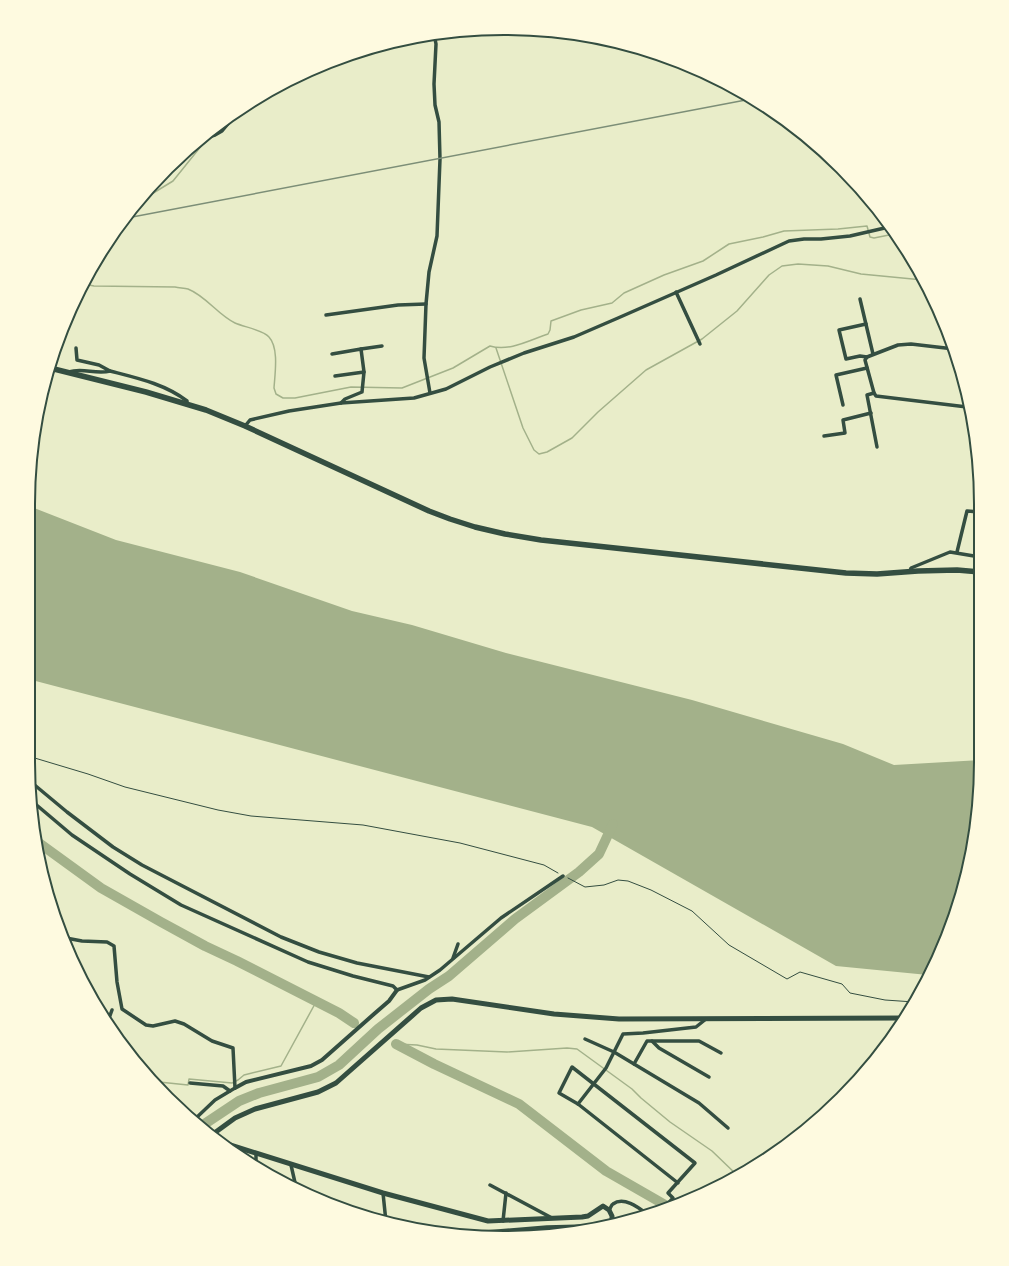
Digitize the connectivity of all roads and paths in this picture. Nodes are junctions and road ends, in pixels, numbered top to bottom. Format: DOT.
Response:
graph roads {
  1 [pos="435,40"];
  2 [pos="224,128"];
  3 [pos="216,134"];
  4 [pos="884,228"];
  5 [pos="676,292"];
  6 [pos="860,299"];
  7 [pos="426,304"];
  8 [pos="326,315"];
  9 [pos="866,324"];
  10 [pos="700,344"];
  11 [pos="382,346"];
  12 [pos="76,348"];
  13 [pos="947,348"];
  14 [pos="361,349"];
  15 [pos="332,354"];
  16 [pos="873,354"];
  17 [pos="866,357"];
  18 [pos="867,368"];
  19 [pos="55,369"];
  20 [pos="110,371"];
  21 [pos="364,372"];
  22 [pos="68,373"];
  23 [pos="335,376"];
  24 [pos="430,393"];
  25 [pos="874,393"];
  26 [pos="341,403"];
  27 [pos="187,405"];
  28 [pos="843,405"];
  29 [pos="964,407"];
  30 [pos="871,413"];
  31 [pos="245,426"];
  32 [pos="824,436"];
  33 [pos="877,447"];
  34 [pos="974,512"];
  35 [pos="957,552"];
  36 [pos="974,556"];
  37 [pos="910,571"];
  38 [pos="974,571"];
  39 [pos="35,758"];
  40 [pos="36,786"];
  41 [pos="37,806"];
  42 [pos="563,876"];
  43 [pos="70,939"];
  44 [pos="458,944"];
  45 [pos="452,959"];
  46 [pos="430,977"];
  47 [pos="397,990"];
  48 [pos="908,1002"];
  49 [pos="112,1010"];
  50 [pos="110,1016"];
  51 [pos="897,1018"];
  52 [pos="706,1019"];
  53 [pos="585,1039"];
  54 [pos="652,1041"];
  55 [pos="614,1052"];
  56 [pos="721,1053"];
  57 [pos="634,1064"];
  58 [pos="709,1077"];
  59 [pos="190,1083"];
  60 [pos="594,1083"];
  61 [pos="235,1088"];
  62 [pos="230,1091"];
  63 [pos="578,1104"];
  64 [pos="198,1116"];
  65 [pos="728,1128"];
  66 [pos="216,1132"];
  67 [pos="238,1148"];
  68 [pos="256,1154"];
  69 [pos="256,1159"];
  70 [pos="290,1165"];
  71 [pos="295,1182"];
  72 [pos="678,1183"];
  73 [pos="490,1185"];
  74 [pos="383,1193"];
  75 [pos="506,1193"];
  76 [pos="673,1199"];
  77 [pos="609,1210"];
  78 [pos="641,1210"];
  79 [pos="385,1216"];
  80 [pos="553,1218"];
  81 [pos="612,1218"];
  82 [pos="503,1221"];
  83 [pos="559,1228"];
  84 [pos="515,1231"];
  1 -- 7 [label="street"];
  2 -- 3 [label="street"];
  4 -- 5 [label="street"];
  5 -- 10 [label="street"];
  5 -- 24 [label="street"];
  6 -- 9 [label="street"];
  7 -- 8 [label="street"];
  7 -- 24 [label="street"];
  9 -- 16 [label="street"];
  9 -- 17 [label="street"];
  11 -- 14 [label="street"];
  12 -- 20 [label="street"];
  13 -- 16 [label="street"];
  14 -- 15 [label="street"];
  14 -- 21 [label="street"];
  16 -- 17 [label="street"];
  17 -- 18 [label="street"];
  18 -- 25 [label="street"];
  18 -- 28 [label="street"];
  19 -- 22 [label="main road"];
  20 -- 22 [label="street"];
  20 -- 27 [label="street"];
  21 -- 23 [label="street"];
  21 -- 26 [label="street"];
  22 -- 27 [label="main road"];
  24 -- 26 [label="street"];
  25 -- 29 [label="street"];
  25 -- 30 [label="street"];
  26 -- 31 [label="street"];
  27 -- 31 [label="main road"];
  30 -- 32 [label="street"];
  30 -- 33 [label="street"];
  31 -- 37 [label="main road"];
  34 -- 35 [label="street"];
  35 -- 36 [label="street"];
  35 -- 37 [label="street"];
  37 -- 38 [label="main road"];
  39 -- 42 [label="path"];
  40 -- 46 [label="street"];
  41 -- 47 [label="street"];
  42 -- 45 [label="street"];
  42 -- 48 [label="path"];
  43 -- 61 [label="street"];
  44 -- 45 [label="street"];
  45 -- 46 [label="street"];
  46 -- 47 [label="street"];
  47 -- 61 [label="street"];
  49 -- 50 [label="street"];
  51 -- 52 [label="main road"];
  52 -- 55 [label="street"];
  52 -- 66 [label="main road"];
  53 -- 55 [label="street"];
  54 -- 56 [label="street"];
  54 -- 57 [label="street"];
  54 -- 58 [label="street"];
  55 -- 57 [label="street"];
  55 -- 60 [label="street"];
  57 -- 65 [label="street"];
  59 -- 62 [label="street"];
  60 -- 63 [label="street"];
  60 -- 63 [label="street"];
  60 -- 72 [label="street"];
  61 -- 62 [label="street"];
  62 -- 64 [label="street"];
  63 -- 72 [label="street"];
  67 -- 68 [label="main road"];
  68 -- 69 [label="street"];
  68 -- 70 [label="main road"];
  70 -- 71 [label="street"];
  70 -- 74 [label="main road"];
  72 -- 76 [label="street"];
  73 -- 75 [label="street"];
  74 -- 79 [label="street"];
  74 -- 82 [label="main road"];
  75 -- 80 [label="street"];
  75 -- 82 [label="street"];
  77 -- 78 [label="street"];
  77 -- 80 [label="main road"];
  77 -- 81 [label="main road"];
  80 -- 82 [label="main road"];
  83 -- 84 [label="main road"];
}
